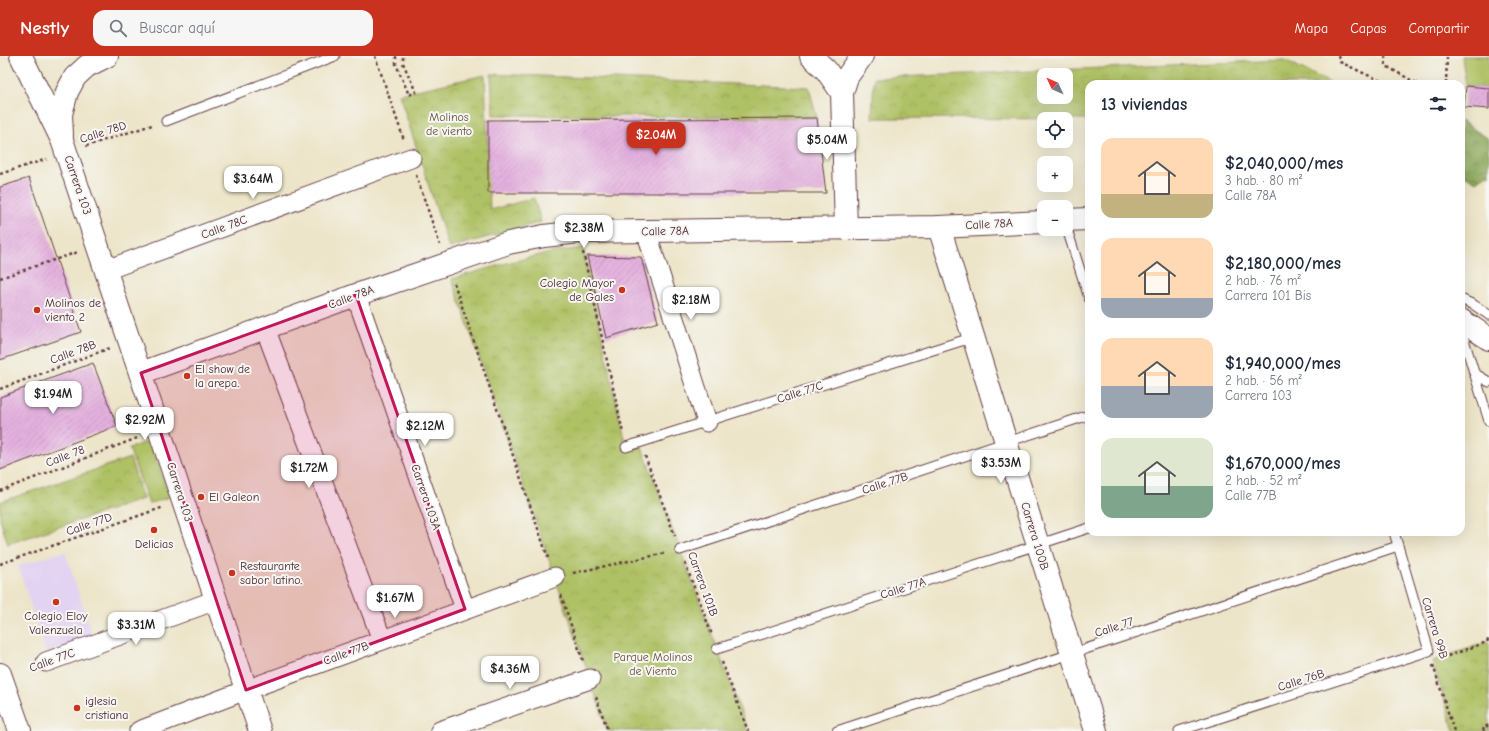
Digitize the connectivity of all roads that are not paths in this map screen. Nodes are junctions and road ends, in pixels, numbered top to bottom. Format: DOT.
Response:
graph roads {
  1 [pos="21,56"];
  2 [pos="107,56"];
  3 [pos="335,56"];
  4 [pos="811,56"];
  5 [pos="862,56"];
  6 [pos="842,93"];
  7 [pos="166,121"];
  8 [pos="64,146"];
  9 [pos="411,158"];
  10 [pos="1073,220"];
  11 [pos="1085,220"];
  12 [pos="1037,222"];
  13 [pos="939,227"];
  14 [pos="846,229"];
  15 [pos="646,231"];
  16 [pos="1069,236"];
  17 [pos="106,270"];
  18 [pos="1085,285"];
  19 [pos="356,295"];
  20 [pos="1465,301"];
  21 [pos="1489,314"];
  22 [pos="1465,323"];
  23 [pos="265,328"];
  24 [pos="974,337"];
  25 [pos="1489,339"];
  26 [pos="1465,343"];
  27 [pos="140,373"];
  28 [pos="1474,373"];
  29 [pos="1489,382"];
  30 [pos="1085,416"];
  31 [pos="1489,421"];
  32 [pos="707,422"];
  33 [pos="1006,442"];
  34 [pos="626,447"];
  35 [pos="1085,529"];
  36 [pos="1395,536"];
  37 [pos="1038,545"];
  38 [pos="1398,546"];
  39 [pos="680,550"];
  40 [pos="555,577"];
  41 [pos="216,600"];
  42 [pos="465,610"];
  43 [pos="382,640"];
  44 [pos="717,649"];
  45 [pos="1429,651"];
  46 [pos="1072,654"];
  47 [pos="46,662"];
  48 [pos="0,674"];
  49 [pos="590,679"];
  50 [pos="246,690"];
  51 [pos="20,731"];
  52 [pos="139,731"];
  53 [pos="260,731"];
  54 [pos="440,731"];
  55 [pos="837,731"];
  56 [pos="1096,731"];
  57 [pos="1179,731"];
  1 -- 8 [label="street, Carrera 103"];
  2 -- 8 [label="street, Carrera 103"];
  3 -- 7 [label="lane"];
  4 -- 6 [label="street"];
  5 -- 6 [label="street"];
  6 -- 14 [label="street"];
  8 -- 17 [label="street, Carrera 103"];
  9 -- 17 [label="street, Calle 78C"];
  10 -- 11 [label="street"];
  12 -- 13 [label="street, Calle 78A"];
  13 -- 14 [label="street, Calle 78A"];
  13 -- 24 [label="street, Carrera 100B"];
  14 -- 15 [label="street, Calle 78A"];
  15 -- 19 [label="street, Calle 78A"];
  15 -- 32 [label="street"];
  16 -- 18 [label="lane"];
  17 -- 27 [label="street, Carrera 103"];
  19 -- 23 [label="street, Calle 78A"];
  19 -- 42 [label="street, Carrera 103A"];
  20 -- 21 [label="lane"];
  22 -- 25 [label="street"];
  23 -- 27 [label="street, Calle 78A"];
  23 -- 43 [label="street"];
  24 -- 32 [label="lane, Calle 77C"];
  24 -- 33 [label="street, Carrera 100B"];
  26 -- 28 [label="lane"];
  27 -- 41 [label="street, Carrera 103"];
  28 -- 29 [label="lane"];
  28 -- 31 [label="lane"];
  30 -- 33 [label="lane, Calle 77B"];
  32 -- 34 [label="lane, Calle 77C"];
  33 -- 37 [label="street, Carrera 100B"];
  33 -- 39 [label="lane, Calle 77B"];
  35 -- 37 [label="lane, Calle 77A"];
  36 -- 38 [label="lane, Carrera 99B"];
  37 -- 44 [label="lane, Calle 77A"];
  37 -- 46 [label="street, Carrera 100B"];
  38 -- 45 [label="lane, Carrera 99B"];
  38 -- 46 [label="lane, Calle 77"];
  40 -- 42 [label="street, Calle 77B"];
  41 -- 47 [label="street, Calle 77C"];
  41 -- 50 [label="street, Carrera 103"];
  42 -- 43 [label="street, Calle 77B"];
  43 -- 50 [label="street, Calle 77B"];
  45 -- 57 [label="lane, Calle 76B"];
  46 -- 55 [label="lane, Calle 77"];
  46 -- 56 [label="street, Carrera 100B"];
  48 -- 51 [label="street"];
  49 -- 54 [label="street"];
  50 -- 52 [label="street, Calle 77B"];
  50 -- 53 [label="street, Carrera 103"];
}
